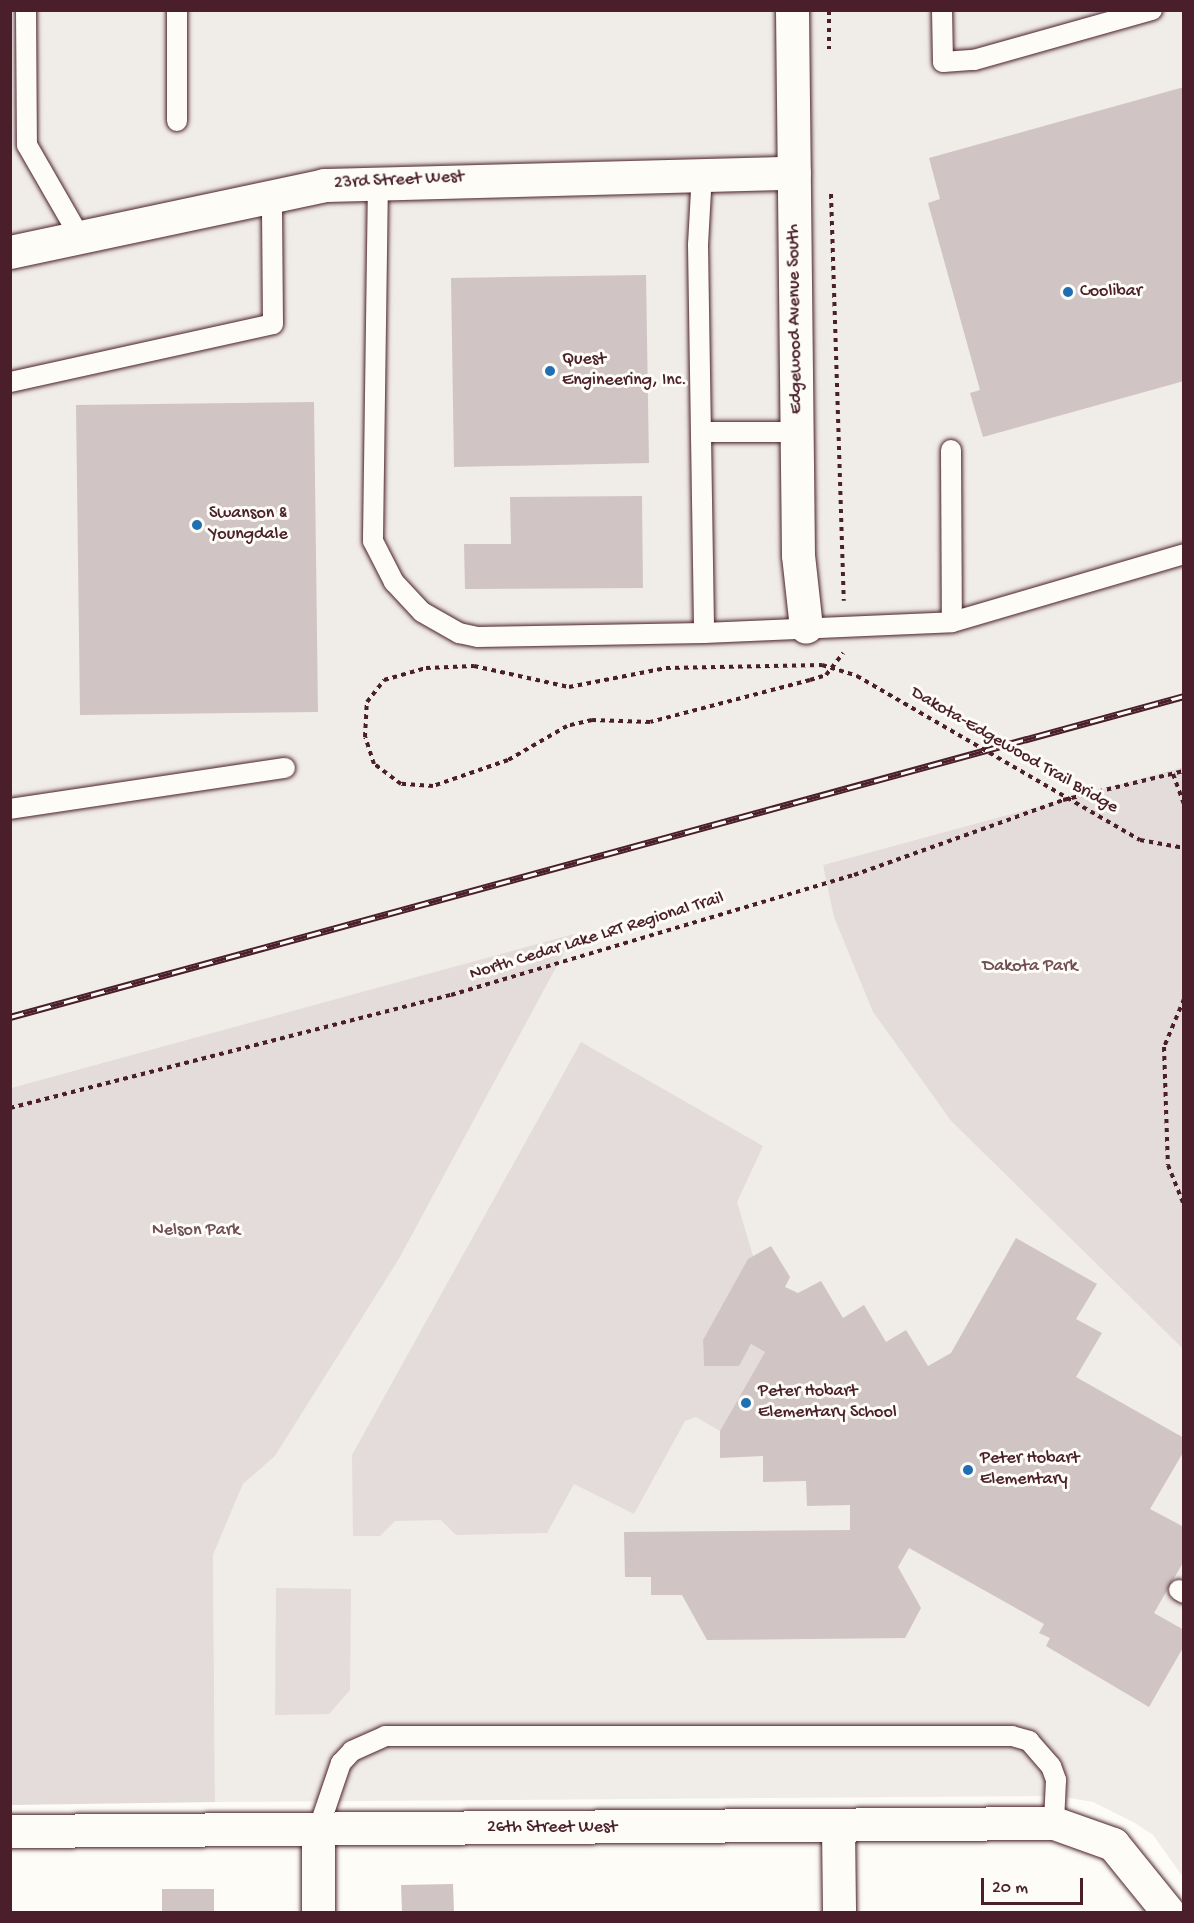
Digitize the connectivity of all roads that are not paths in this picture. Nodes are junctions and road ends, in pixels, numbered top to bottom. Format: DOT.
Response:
graph roads {
  1 [pos="26,10"];
  2 [pos="177,10"];
  3 [pos="792,10"];
  4 [pos="942,10"];
  5 [pos="1152,10"];
  6 [pos="177,121"];
  7 [pos="702,173"];
  8 [pos="794,173"];
  9 [pos="378,180"];
  10 [pos="272,199"];
  11 [pos="81,239"];
  12 [pos="10,252"];
  13 [pos="10,382"];
  14 [pos="701,432"];
  15 [pos="797,432"];
  16 [pos="951,450"];
  17 [pos="1184,554"];
  18 [pos="952,622"];
  19 [pos="806,627"];
  20 [pos="704,633"];
  21 [pos="285,768"];
  22 [pos="10,809"];
  23 [pos="1054,1823"];
  24 [pos="838,1827"];
  25 [pos="318,1830"];
  26 [pos="10,1831"];
  27 [pos="318,1912"];
  28 [pos="840,1912"];
  29 [pos="1168,1912"];
  1 -- 11 [label="lane"];
  2 -- 6 [label="lane"];
  3 -- 8 [label="street, Edgewood Avenue South"];
  4 -- 5 [label="lane"];
  7 -- 8 [label="street, 23rd Street West"];
  7 -- 9 [label="street, 23rd Street West"];
  7 -- 14 [label="lane"];
  8 -- 15 [label="street, Edgewood Avenue South"];
  9 -- 10 [label="street, 23rd Street West"];
  9 -- 20 [label="lane"];
  10 -- 11 [label="street, 23rd Street West"];
  10 -- 13 [label="lane"];
  11 -- 12 [label="street, 23rd Street West"];
  14 -- 15 [label="lane"];
  14 -- 20 [label="lane"];
  15 -- 19 [label="street, Edgewood Avenue South"];
  16 -- 18 [label="lane"];
  17 -- 18 [label="lane"];
  18 -- 19 [label="lane"];
  19 -- 20 [label="lane"];
  21 -- 22 [label="lane"];
  23 -- 24 [label="street, 26th Street West"];
  23 -- 25 [label="lane"];
  23 -- 29 [label="street, 26th Street West"];
  24 -- 25 [label="street, 26th Street West"];
  24 -- 28 [label="street"];
  25 -- 26 [label="street, 26th Street West"];
  25 -- 27 [label="street"];
}
